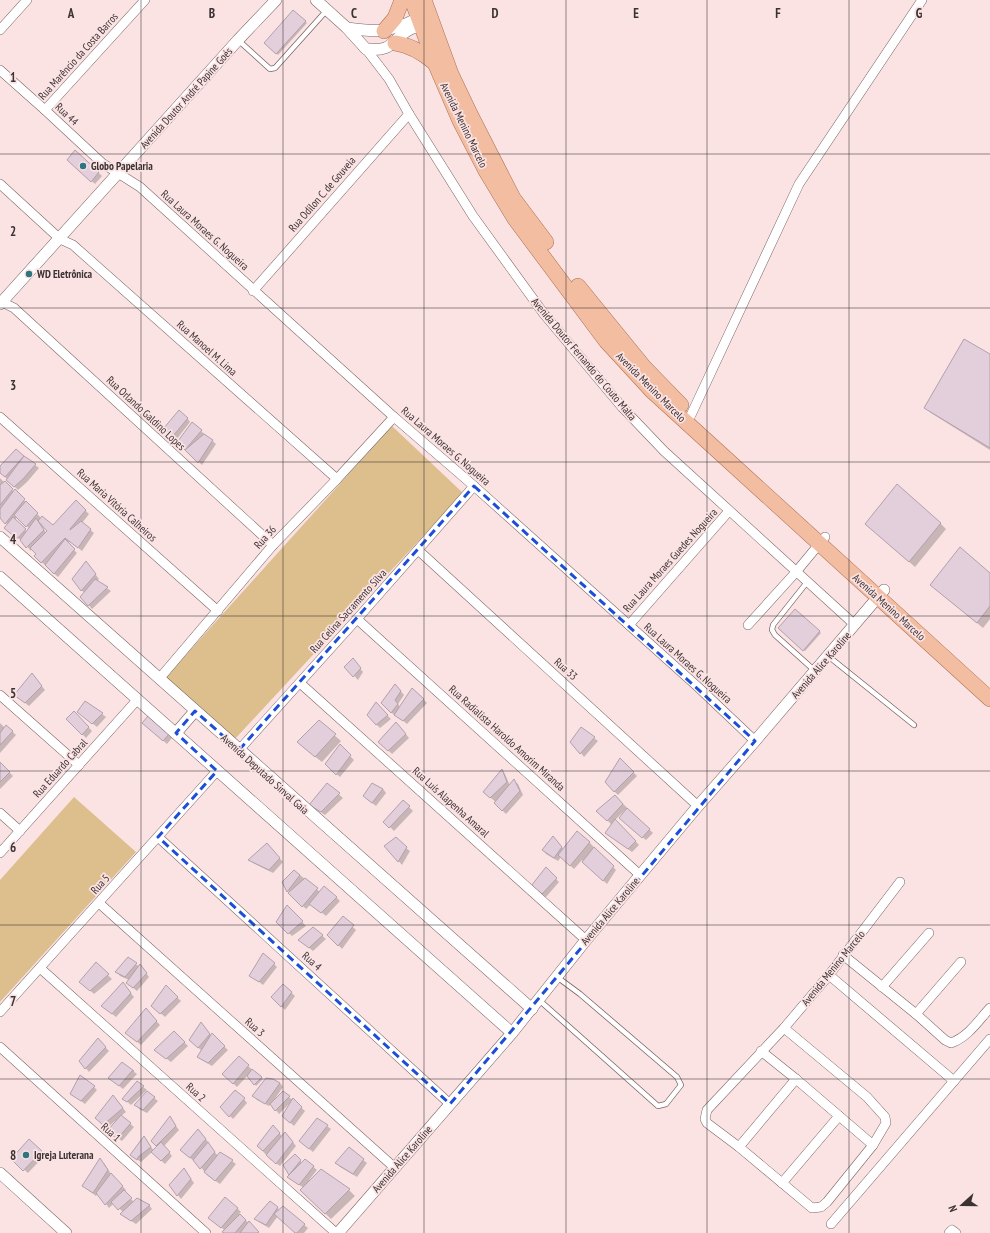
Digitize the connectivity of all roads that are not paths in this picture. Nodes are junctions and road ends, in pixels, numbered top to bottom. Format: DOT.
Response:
graph roads {
  1 [pos="27,0"];
  2 [pos="145,0"];
  3 [pos="276,0"];
  4 [pos="316,0"];
  5 [pos="402,0"];
  6 [pos="412,0"];
  7 [pos="922,0"];
  8 [pos="327,10"];
  9 [pos="425,16"];
  10 [pos="347,28"];
  11 [pos="0,30"];
  12 [pos="384,31"];
  13 [pos="238,40"];
  14 [pos="395,43"];
  15 [pos="366,49"];
  16 [pos="435,63"];
  17 [pos="0,70"];
  18 [pos="45,110"];
  19 [pos="409,114"];
  20 [pos="118,174"];
  21 [pos="0,184"];
  22 [pos="60,239"];
  23 [pos="253,290"];
  24 [pos="1,302"];
  25 [pos="691,415"];
  26 [pos="0,417"];
  27 [pos="394,417"];
  28 [pos="337,479"];
  29 [pos="474,486"];
  30 [pos="729,512"];
  31 [pos="0,537"];
  32 [pos="822,541"];
  33 [pos="273,545"];
  34 [pos="418,550"];
  35 [pos="796,572"];
  36 [pos="0,577"];
  37 [pos="808,581"];
  38 [pos="881,593"];
  39 [pos="218,611"];
  40 [pos="358,619"];
  41 [pos="629,625"];
  42 [pos="748,625"];
  43 [pos="855,625"];
  44 [pos="828,656"];
  45 [pos="815,672"];
  46 [pos="159,679"];
  47 [pos="300,683"];
  48 [pos="990,685"];
  49 [pos="0,695"];
  50 [pos="990,698"];
  51 [pos="138,700"];
  52 [pos="195,711"];
  53 [pos="914,725"];
  54 [pos="176,733"];
  55 [pos="755,741"];
  56 [pos="239,750"];
  57 [pos="79,765"];
  58 [pos="217,771"];
  59 [pos="698,806"];
  60 [pos="0,813"];
  61 [pos="20,831"];
  62 [pos="158,837"];
  63 [pos="0,853"];
  64 [pos="640,875"];
  65 [pos="900,882"];
  66 [pos="99,903"];
  67 [pos="929,933"];
  68 [pos="586,940"];
  69 [pos="843,956"];
  70 [pos="961,962"];
  71 [pos="40,968"];
  72 [pos="829,975"];
  73 [pos="557,977"];
  74 [pos="882,987"];
  75 [pos="539,1000"];
  76 [pos="990,1008"];
  77 [pos="532,1010"];
  78 [pos="0,1012"];
  79 [pos="916,1014"];
  80 [pos="784,1028"];
  81 [pos="512,1033"];
  82 [pos="990,1039"];
  83 [pos="0,1047"];
  84 [pos="761,1051"];
  85 [pos="796,1079"];
  86 [pos="954,1081"];
  87 [pos="450,1104"];
  88 [pos="839,1116"];
  89 [pos="873,1145"];
  90 [pos="739,1147"];
  91 [pos="395,1168"];
  92 [pos="0,1173"];
  93 [pos="782,1183"];
  94 [pos="832,1224"];
  95 [pos="66,1233"];
  96 [pos="206,1233"];
  97 [pos="337,1233"];
  98 [pos="949,1233"];
  99 [pos="956,1233"];
  1 -- 11 [label="street"];
  2 -- 18 [label="street, Rua Marêncio da Costa Barros"];
  3 -- 13 [label="street, Avenida Doutor André Papine Goés"];
  4 -- 8 [label="street, Avenida Doutor Fernando do Couto Malta"];
  5 -- 12 [label="main road"];
  6 -- 9 [label="main road, Avenida Menino Marcelo"];
  7 -- 25 [label="street"];
  8 -- 10 [label="street, Avenida Doutor Fernando do Couto Malta"];
  8 -- 13 [label="lane"];
  9 -- 12 [label="street"];
  9 -- 14 [label="street"];
  9 -- 16 [label="main road, Avenida Menino Marcelo"];
  9 -- 25 [label="main road, Avenida Menino Marcelo"];
  10 -- 12 [label="street"];
  10 -- 15 [label="street, Avenida Doutor Fernando do Couto Malta"];
  13 -- 20 [label="street, Avenida Doutor André Papine Goés"];
  14 -- 15 [label="street"];
  14 -- 16 [label="main road"];
  15 -- 19 [label="street, Avenida Doutor Fernando do Couto Malta"];
  16 -- 32 [label="main road, Avenida Menino Marcelo"];
  17 -- 18 [label="street, Rua 44"];
  18 -- 20 [label="street, Rua 44"];
  19 -- 23 [label="street, Rua Odilon C. de Gouveia"];
  19 -- 30 [label="street, Avenida Doutor Fernando do Couto Malta"];
  20 -- 22 [label="street, Avenida Doutor André Papine Goés"];
  20 -- 23 [label="street, Rua Laura Moraes G. Nogueira"];
  21 -- 22 [label="street, Rua Manoel M. Lima"];
  22 -- 24 [label="street, Avenida Doutor André Papine Goés"];
  22 -- 28 [label="street, Rua Manoel M. Lima"];
  23 -- 27 [label="street, Rua Laura Moraes G. Nogueira"];
  24 -- 33 [label="street, Rua Orlando Galdino Lopes"];
  25 -- 32 [label="main road, Avenida Menino Marcelo"];
  26 -- 39 [label="street, Rua Maria Vitória Calheiros"];
  27 -- 28 [label="street, Rua 36"];
  27 -- 29 [label="street, Rua Laura Moraes G. Nogueira"];
  28 -- 33 [label="street, Rua 36"];
  29 -- 34 [label="street, Rua Celina Sacramento Silva"];
  29 -- 41 [label="street, Rua Laura Moraes G. Nogueira"];
  30 -- 35 [label="street, Avenida Doutor Fernando do Couto Malta"];
  30 -- 41 [label="street, Rua Laura Moraes Guedes Nogueira"];
  31 -- 46 [label="street, Avenida Deputado Sinval Gaia"];
  32 -- 35 [label="street"];
  32 -- 38 [label="main road, Avenida Menino Marcelo"];
  33 -- 39 [label="street, Rua 36"];
  34 -- 40 [label="street, Rua Celina Sacramento Silva"];
  34 -- 59 [label="street, Rua 33"];
  35 -- 37 [label="street, Avenida Doutor Fernando do Couto Malta"];
  35 -- 42 [label="street"];
  36 -- 51 [label="street"];
  37 -- 43 [label="street, Avenida Doutor Fernando do Couto Malta"];
  37 -- 45 [label="lane"];
  38 -- 43 [label="street, Avenida Alice Karoline"];
  38 -- 48 [label="main road, Avenida Menino Marcelo"];
  38 -- 50 [label="main road, Avenida Menino Marcelo"];
  39 -- 46 [label="street, Rua 36"];
  40 -- 47 [label="street, Rua Celina Sacramento Silva"];
  40 -- 64 [label="street, Rua Radialista Haroldo Amorim Miranda"];
  41 -- 55 [label="street, Rua Laura Moraes G. Nogueira"];
  43 -- 44 [label="street, Avenida Alice Karoline"];
  44 -- 45 [label="street, Avenida Alice Karoline"];
  44 -- 53 [label="lane"];
  45 -- 55 [label="street, Avenida Alice Karoline"];
  46 -- 52 [label="street, Avenida Deputado Sinval Gaia"];
  47 -- 56 [label="street, Rua Celina Sacramento Silva"];
  47 -- 68 [label="street, Rua Luís Alapenha Amaral"];
  49 -- 57 [label="street"];
  51 -- 54 [label="street"];
  51 -- 57 [label="street, Rua Eduardo Cabral"];
  52 -- 54 [label="street"];
  52 -- 56 [label="street, Avenida Deputado Sinval Gaia"];
  54 -- 58 [label="street"];
  55 -- 59 [label="street, Avenida Alice Karoline"];
  56 -- 77 [label="street, Avenida Deputado Sinval Gaia"];
  57 -- 61 [label="street, Rua Eduardo Cabral"];
  58 -- 62 [label="street, Rua 5"];
  58 -- 81 [label="street"];
  59 -- 64 [label="street, Avenida Alice Karoline"];
  60 -- 61 [label="street"];
  61 -- 63 [label="street, Rua Eduardo Cabral"];
  62 -- 66 [label="street, Rua 5"];
  62 -- 87 [label="street, Rua 4"];
  64 -- 68 [label="street, Avenida Alice Karoline"];
  65 -- 69 [label="street, Avenida Menino Marcelo"];
  66 -- 71 [label="street, Rua 5"];
  66 -- 91 [label="street, Rua 3"];
  67 -- 74 [label="street"];
  68 -- 73 [label="street, Avenida Alice Karoline"];
  69 -- 72 [label="street, Avenida Menino Marcelo"];
  69 -- 74 [label="street"];
  70 -- 79 [label="street"];
  71 -- 78 [label="street, Rua 5"];
  71 -- 97 [label="street, Rua 2"];
  72 -- 80 [label="street, Avenida Menino Marcelo"];
  72 -- 86 [label="street"];
  73 -- 75 [label="street, Avenida Alice Karoline"];
  73 -- 75 [label="lane"];
  74 -- 79 [label="street"];
  75 -- 77 [label="street, Avenida Alice Karoline"];
  76 -- 79 [label="street"];
  77 -- 81 [label="street, Avenida Alice Karoline"];
  80 -- 84 [label="street, Avenida Menino Marcelo"];
  80 -- 89 [label="street"];
  81 -- 87 [label="street, Avenida Alice Karoline"];
  82 -- 86 [label="street"];
  83 -- 96 [label="street, Rua 1"];
  84 -- 85 [label="street"];
  84 -- 90 [label="street, Avenida Menino Marcelo"];
  85 -- 88 [label="street"];
  85 -- 90 [label="street"];
  86 -- 94 [label="street"];
  87 -- 91 [label="street, Avenida Alice Karoline"];
  88 -- 89 [label="street"];
  88 -- 93 [label="street"];
  89 -- 93 [label="street"];
  90 -- 93 [label="street"];
  91 -- 97 [label="street, Avenida Alice Karoline"];
  92 -- 95 [label="street"];
  98 -- 99 [label="street"];
}
